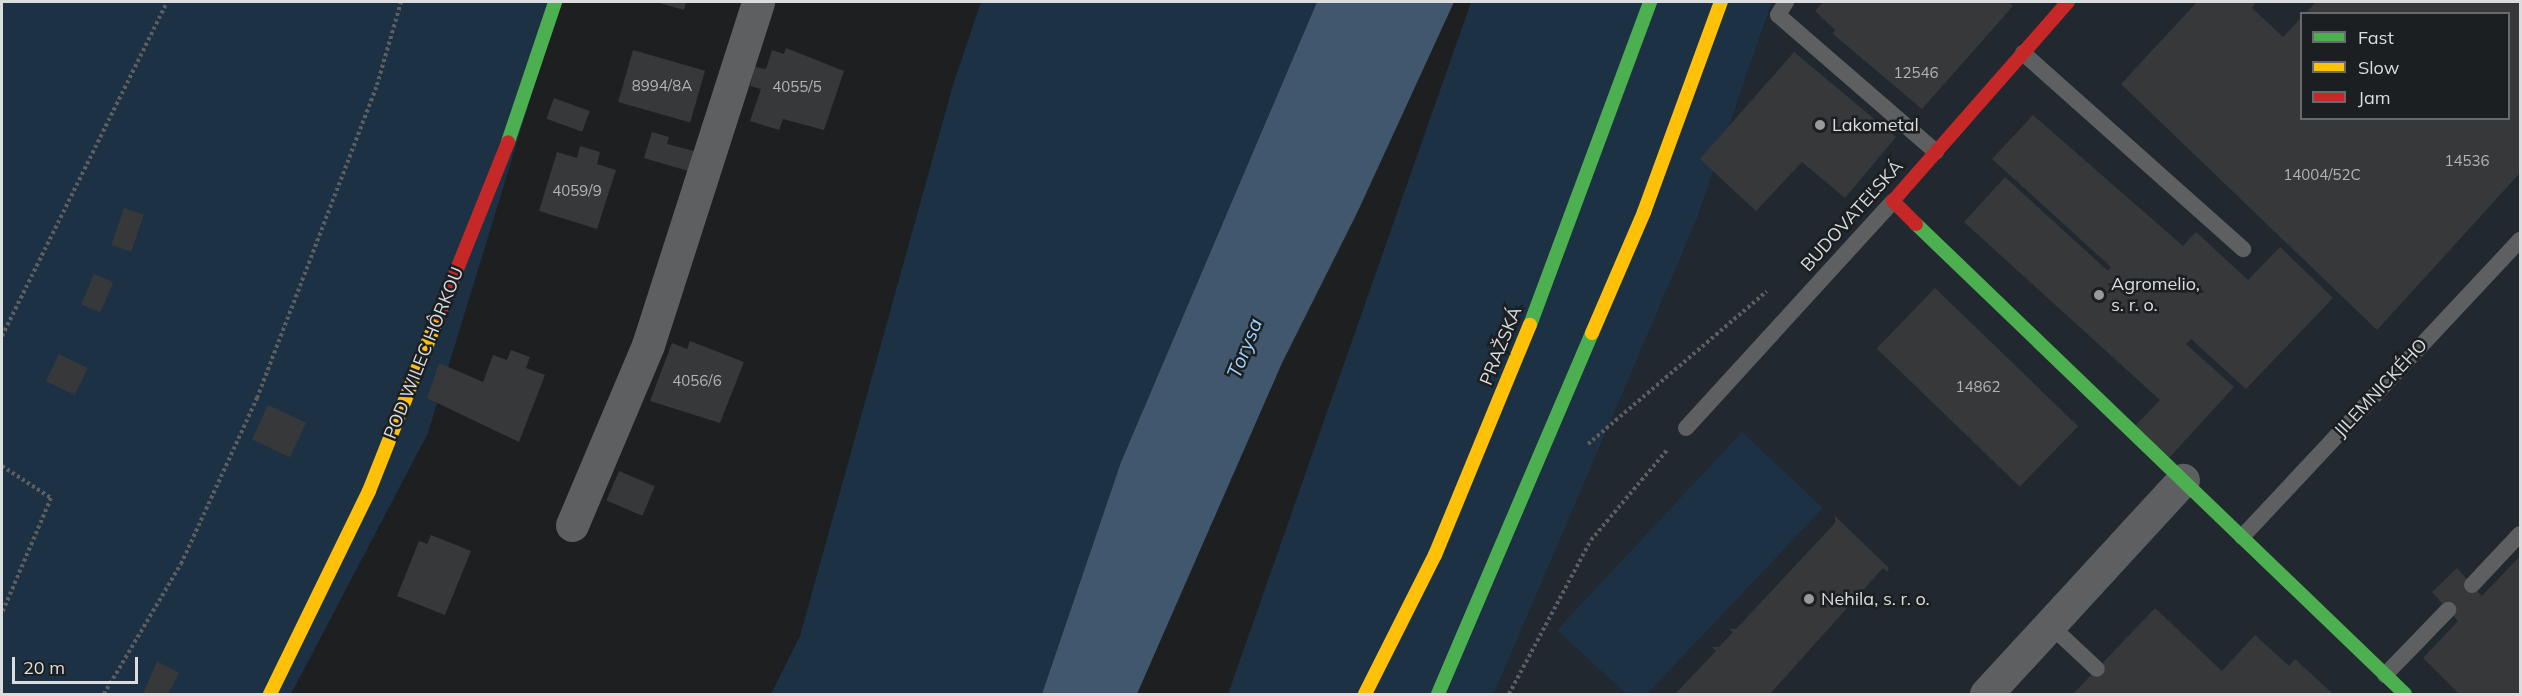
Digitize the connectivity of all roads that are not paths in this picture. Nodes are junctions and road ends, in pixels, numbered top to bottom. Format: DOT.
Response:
graph roads {
  1 [pos="555,2"];
  2 [pos="758,2"];
  3 [pos="1650,2"];
  4 [pos="1721,2"];
  5 [pos="1786,2"];
  6 [pos="2068,2"];
  7 [pos="2023,53"];
  8 [pos="1936,152"];
  9 [pos="1893,201"];
  10 [pos="2520,240"];
  11 [pos="2243,249"];
  12 [pos="1686,428"];
  13 [pos="2183,480"];
  14 [pos="572,525"];
  15 [pos="2520,534"];
  16 [pos="2242,537"];
  17 [pos="2472,585"];
  18 [pos="2448,610"];
  19 [pos="2050,625"];
  20 [pos="2097,669"];
  21 [pos="2385,675"];
  22 [pos="270,694"];
  23 [pos="1365,694"];
  24 [pos="1438,694"];
  25 [pos="1986,694"];
  26 [pos="2405,694"];
  1 -- 22 [label="street, POD WILEC HÔRKOU"];
  2 -- 14 [label="street"];
  3 -- 23 [label="street, PRAŽSKÁ"];
  4 -- 24 [label="street"];
  5 -- 8 [label="lane"];
  6 -- 7 [label="street, BUDOVATEĽSKÁ"];
  7 -- 8 [label="street, BUDOVATEĽSKÁ"];
  7 -- 11 [label="lane"];
  8 -- 9 [label="street, BUDOVATEĽSKÁ"];
  9 -- 12 [label="lane, BUDOVATEĽSKÁ"];
  9 -- 13 [label="street"];
  10 -- 16 [label="lane, JILEMNICKÉHO"];
  13 -- 16 [label="street"];
  13 -- 19 [label="street"];
  15 -- 17 [label="lane"];
  16 -- 21 [label="street"];
  18 -- 21 [label="lane"];
  19 -- 20 [label="lane"];
  19 -- 25 [label="street"];
  21 -- 26 [label="street"];
}
